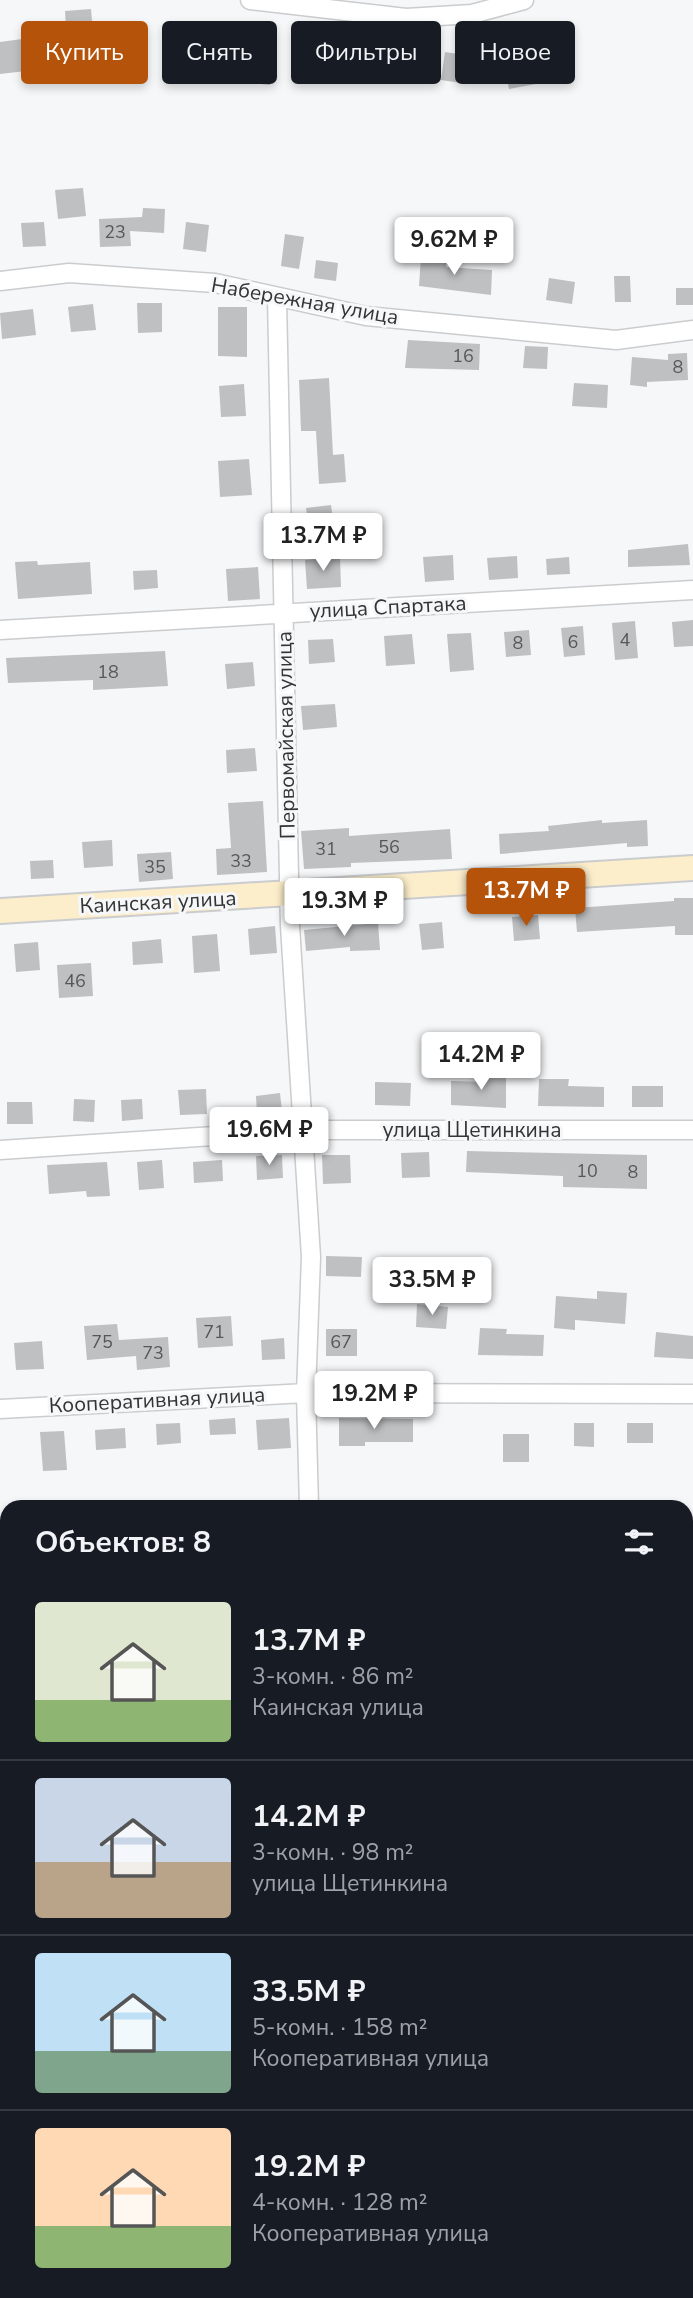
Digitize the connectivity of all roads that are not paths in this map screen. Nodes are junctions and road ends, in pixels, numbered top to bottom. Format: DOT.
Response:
graph roads {
  1 [pos="250,0"];
  2 [pos="524,0"];
  3 [pos="0,281"];
  4 [pos="277,298"];
  5 [pos="693,330"];
  6 [pos="693,590"];
  7 [pos="284,613"];
  8 [pos="0,630"];
  9 [pos="693,868"];
  10 [pos="289,894"];
  11 [pos="0,911"];
  12 [pos="304,1130"];
  13 [pos="693,1130"];
  14 [pos="0,1150"];
  15 [pos="306,1392"];
  16 [pos="693,1394"];
  17 [pos="0,1409"];
  18 [pos="309,1500"];
  1 -- 2 [label="street"];
  3 -- 4 [label="street, Набережная улица"];
  4 -- 5 [label="street, Набережная улица"];
  4 -- 7 [label="street, Первомайская улица"];
  6 -- 7 [label="street, улица Спартака"];
  7 -- 8 [label="street, улица Спартака"];
  7 -- 10 [label="street, Первомайская улица"];
  9 -- 10 [label="main road, Каинская улица"];
  10 -- 11 [label="main road, Каинская улица"];
  10 -- 12 [label="street, Первомайская улица"];
  12 -- 13 [label="street, улица Щетинкина"];
  12 -- 14 [label="street, улица Щетинкина"];
  12 -- 15 [label="street, Первомайская улица"];
  15 -- 16 [label="street, Кооперативная улица"];
  15 -- 17 [label="street, Кооперативная улица"];
  15 -- 18 [label="street, Первомайская улица"];
}
